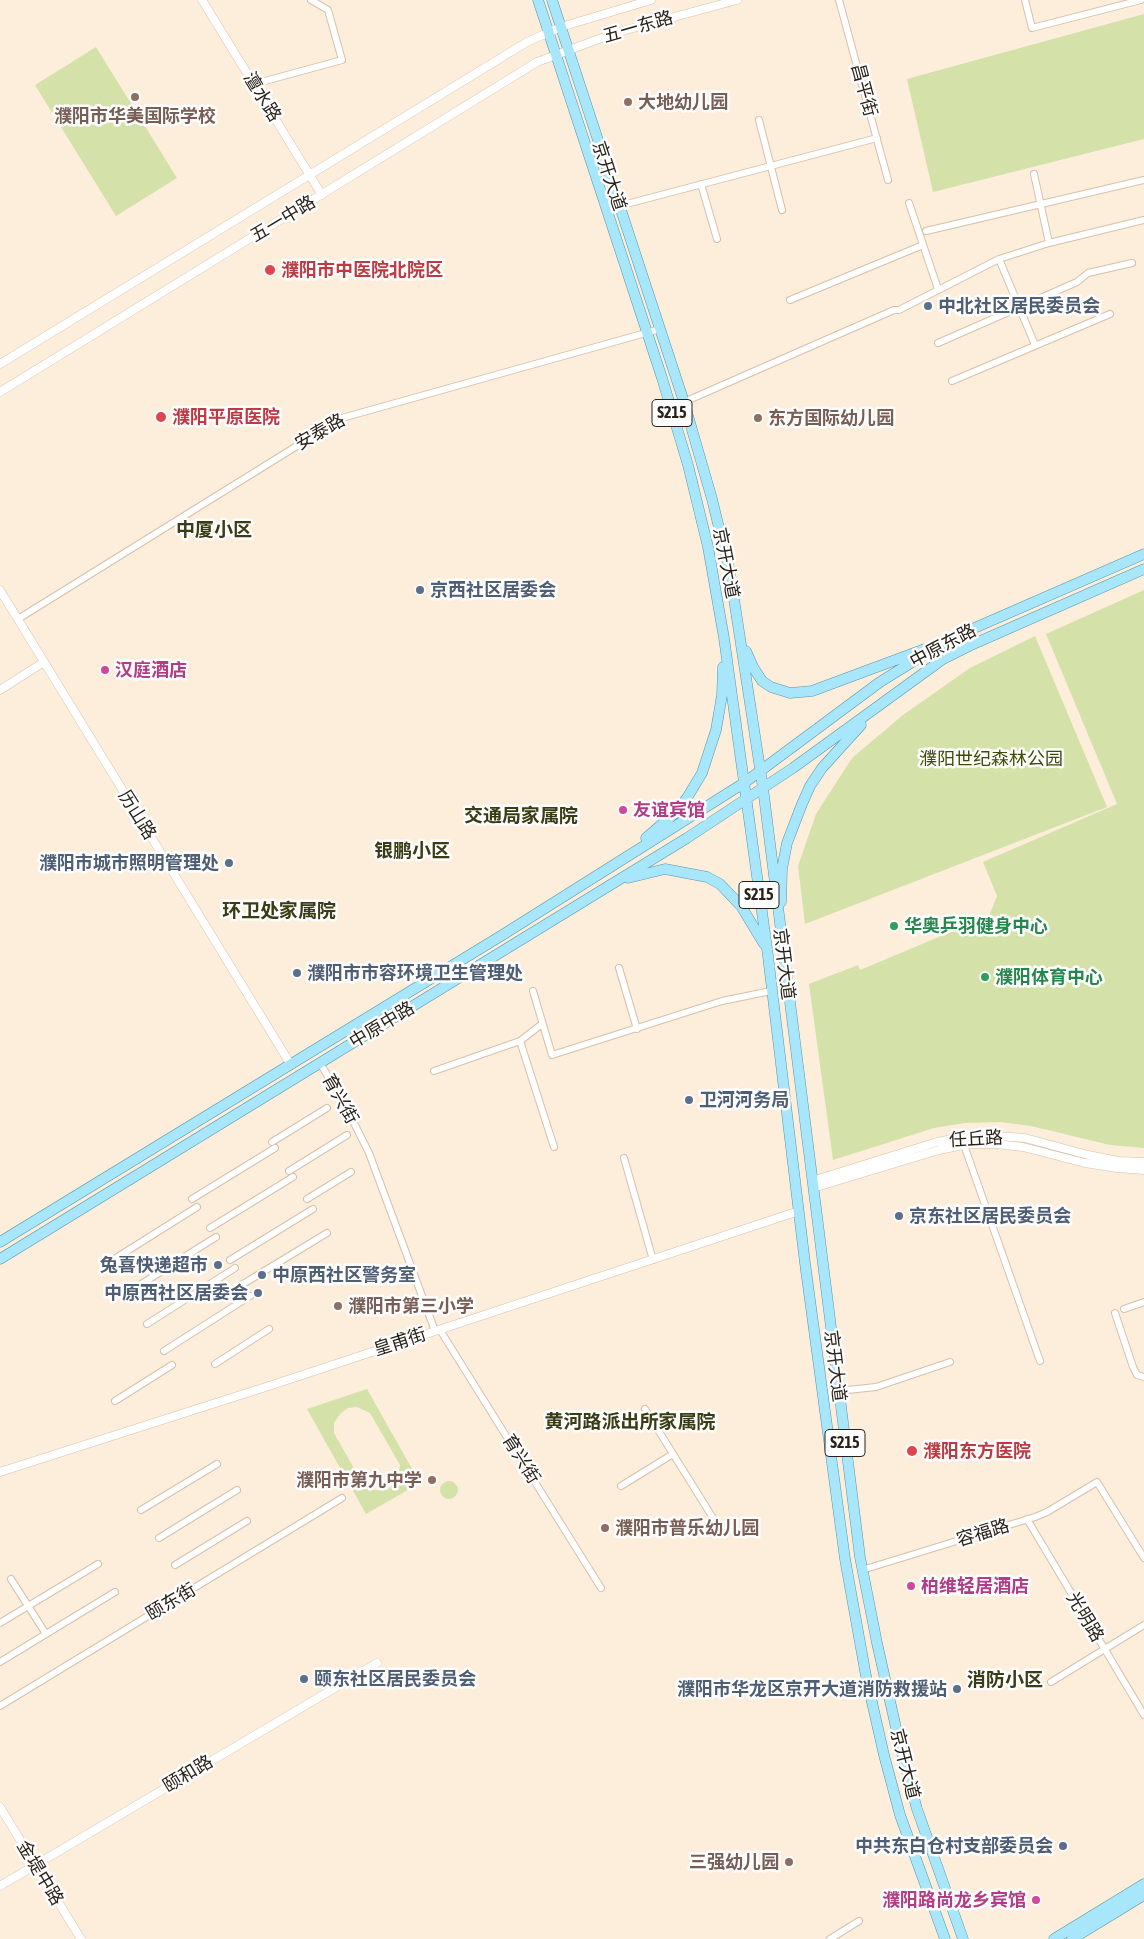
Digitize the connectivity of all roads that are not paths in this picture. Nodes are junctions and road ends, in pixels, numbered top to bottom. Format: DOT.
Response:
graph roads {
  1 [pos="202,0"];
  2 [pos="311,0"];
  3 [pos="538,0"];
  4 [pos="552,0"];
  5 [pos="652,0"];
  6 [pos="737,0"];
  7 [pos="840,0"];
  8 [pos="1025,0"];
  9 [pos="1141,0"];
  10 [pos="561,27"];
  11 [pos="547,32"];
  12 [pos="568,49"];
  13 [pos="555,55"];
  14 [pos="254,84"];
  15 [pos="759,120"];
  16 [pos="877,138"];
  17 [pos="770,166"];
  18 [pos="310,174"];
  19 [pos="1034,174"];
  20 [pos="888,180"];
  21 [pos="1144,180"];
  22 [pos="701,184"];
  23 [pos="322,195"];
  24 [pos="909,203"];
  25 [pos="1041,204"];
  26 [pos="619,206"];
  27 [pos="782,210"];
  28 [pos="1144,220"];
  29 [pos="926,231"];
  30 [pos="717,239"];
  31 [pos="1049,243"];
  32 [pos="923,245"];
  33 [pos="999,259"];
  34 [pos="1132,263"];
  35 [pos="938,289"];
  36 [pos="790,300"];
  37 [pos="1020,307"];
  38 [pos="1110,314"];
  39 [pos="660,329"];
  40 [pos="646,333"];
  41 [pos="938,343"];
  42 [pos="1035,345"];
  43 [pos="0,364"];
  44 [pos="952,381"];
  45 [pos="0,392"];
  46 [pos="684,402"];
  47 [pos="1144,554"];
  48 [pos="1144,569"];
  49 [pos="0,590"];
  50 [pos="736,612"];
  51 [pos="18,619"];
  52 [pos="724,638"];
  53 [pos="947,641"];
  54 [pos="44,662"];
  55 [pos="0,690"];
  56 [pos="880,705"];
  57 [pos="760,772"];
  58 [pos="744,784"];
  59 [pos="763,788"];
  60 [pos="746,800"];
  61 [pos="593,878"];
  62 [pos="606,886"];
  63 [pos="780,935"];
  64 [pos="767,948"];
  65 [pos="619,968"];
  66 [pos="532,991"];
  67 [pos="771,991"];
  68 [pos="542,1024"];
  69 [pos="637,1029"];
  70 [pos="520,1041"];
  71 [pos="320,1063"];
  72 [pos="291,1065"];
  73 [pos="434,1071"];
  74 [pos="327,1108"];
  75 [pos="346,1135"];
  76 [pos="964,1145"];
  77 [pos="554,1147"];
  78 [pos="624,1158"];
  79 [pos="1144,1162"];
  80 [pos="1144,1170"];
  81 [pos="351,1172"];
  82 [pos="812,1184"];
  83 [pos="192,1199"];
  84 [pos="307,1199"];
  85 [pos="197,1208"];
  86 [pos="313,1209"];
  87 [pos="799,1211"];
  88 [pos="210,1228"];
  89 [pos="327,1233"];
  90 [pos="216,1238"];
  91 [pos="0,1242"];
  92 [pos="0,1259"];
  93 [pos="230,1260"];
  94 [pos="653,1260"];
  95 [pos="108,1262"];
  96 [pos="235,1268"];
  97 [pos="243,1284"];
  98 [pos="127,1293"];
  99 [pos="250,1296"];
  100 [pos="1144,1302"];
  101 [pos="1124,1309"];
  102 [pos="1115,1313"];
  103 [pos="147,1324"];
  104 [pos="269,1329"];
  105 [pos="438,1330"];
  106 [pos="164,1351"];
  107 [pos="1040,1360"];
  108 [pos="950,1362"];
  109 [pos="215,1364"];
  110 [pos="172,1365"];
  111 [pos="1144,1377"];
  112 [pos="838,1391"];
  113 [pos="116,1401"];
  114 [pos="645,1409"];
  115 [pos="673,1454"];
  116 [pos="217,1464"];
  117 [pos="0,1472"];
  118 [pos="621,1486"];
  119 [pos="237,1490"];
  120 [pos="342,1498"];
  121 [pos="141,1510"];
  122 [pos="713,1518"];
  123 [pos="1027,1520"];
  124 [pos="247,1521"];
  125 [pos="159,1538"];
  126 [pos="1144,1558"];
  127 [pos="98,1564"];
  128 [pos="175,1565"];
  129 [pos="862,1570"];
  130 [pos="11,1579"];
  131 [pos="601,1588"];
  132 [pos="115,1592"];
  133 [pos="28,1606"];
  134 [pos="0,1623"];
  135 [pos="1144,1626"];
  136 [pos="46,1634"];
  137 [pos="1105,1650"];
  138 [pos="0,1662"];
  139 [pos="377,1663"];
  140 [pos="1051,1682"];
  141 [pos="0,1706"];
  142 [pos="1144,1715"];
  143 [pos="0,1807"];
  144 [pos="35,1865"];
  145 [pos="1144,1884"];
  146 [pos="0,1886"];
  147 [pos="1144,1895"];
  148 [pos="859,1921"];
  149 [pos="81,1939"];
  150 [pos="830,1939"];
  151 [pos="944,1939"];
  152 [pos="963,1939"];
  153 [pos="1054,1939"];
  154 [pos="1072,1939"];
  1 -- 14 [label="street, 澶水路"];
  2 -- 14 [label="street"];
  3 -- 11 [label="main road, 京开大道 / S215"];
  4 -- 10 [label="main road, 京开大道 / S215"];
  5 -- 10 [label="street, 五一东路"];
  6 -- 12 [label="street, 五一东路"];
  7 -- 16 [label="street, 昌平街"];
  8 -- 9 [label="street"];
  10 -- 11 [label="street, 五一中路"];
  10 -- 12 [label="main road, 京开大道 / S215"];
  11 -- 13 [label="main road, 京开大道 / S215"];
  11 -- 18 [label="street, 五一中路"];
  12 -- 13 [label="street, 五一中路"];
  12 -- 26 [label="main road, 京开大道 / S215"];
  13 -- 23 [label="street, 五一中路"];
  13 -- 40 [label="main road, 京开大道 / S215"];
  14 -- 18 [label="street, 澶水路"];
  15 -- 17 [label="street"];
  16 -- 17 [label="street"];
  16 -- 20 [label="street, 昌平街"];
  17 -- 22 [label="street"];
  17 -- 27 [label="street"];
  18 -- 23 [label="street, 澶水路"];
  18 -- 43 [label="street, 五一中路"];
  19 -- 25 [label="street"];
  21 -- 25 [label="street"];
  22 -- 26 [label="street"];
  22 -- 30 [label="street"];
  23 -- 45 [label="street, 五一中路"];
  24 -- 32 [label="street"];
  25 -- 29 [label="street"];
  25 -- 31 [label="street"];
  26 -- 39 [label="main road, 京开大道 / S215"];
  28 -- 31 [label="street"];
  31 -- 33 [label="street"];
  32 -- 35 [label="street"];
  32 -- 36 [label="street"];
  33 -- 35 [label="street"];
  33 -- 37 [label="street"];
  34 -- 37 [label="street"];
  35 -- 46 [label="street"];
  37 -- 41 [label="street"];
  37 -- 42 [label="street"];
  38 -- 42 [label="street"];
  39 -- 40 [label="street, 安泰路"];
  39 -- 46 [label="main road, 京开大道 / S215"];
  40 -- 51 [label="street, 安泰路"];
  40 -- 52 [label="main road, 京开大道 / S215"];
  42 -- 44 [label="street"];
  46 -- 50 [label="main road, 京开大道 / S215"];
  47 -- 53 [label="main road, 中原东路"];
  48 -- 56 [label="main road, 中原东路"];
  49 -- 51 [label="street, 历山路"];
  50 -- 53 [label="main road"];
  50 -- 57 [label="main road, 京开大道 / S215"];
  51 -- 54 [label="street, 历山路"];
  52 -- 58 [label="main road, 京开大道 / S215"];
  52 -- 61 [label="main road"];
  53 -- 57 [label="main road, 中原东路"];
  54 -- 55 [label="street"];
  54 -- 72 [label="street, 历山路"];
  56 -- 59 [label="main road, 中原东路"];
  56 -- 63 [label="main road"];
  57 -- 58 [label="main road, 中原中路"];
  57 -- 59 [label="main road, 京开大道 / S215"];
  58 -- 60 [label="main road, 京开大道 / S215"];
  58 -- 61 [label="main road, 中原中路"];
  59 -- 60 [label="main road, 中原中路"];
  59 -- 63 [label="main road, 京开大道 / S215"];
  60 -- 62 [label="main road, 中原中路"];
  60 -- 64 [label="main road, 京开大道 / S215"];
  61 -- 72 [label="main road, 中原中路"];
  62 -- 64 [label="main road"];
  62 -- 71 [label="main road, 中原中路"];
  63 -- 82 [label="main road, 京开大道 / S215"];
  64 -- 67 [label="main road, 京开大道 / S215"];
  65 -- 69 [label="street"];
  66 -- 68 [label="street"];
  67 -- 69 [label="street"];
  67 -- 87 [label="main road, 京开大道 / S215"];
  68 -- 69 [label="street"];
  68 -- 70 [label="street"];
  70 -- 73 [label="street"];
  70 -- 77 [label="street"];
  71 -- 92 [label="main road, 中原中路"];
  71 -- 105 [label="street, 育兴街"];
  72 -- 91 [label="main road, 中原中路"];
  74 -- 83 [label="street"];
  75 -- 88 [label="street"];
  76 -- 80 [label="street, 任丘路"];
  76 -- 82 [label="street, 任丘路"];
  76 -- 107 [label="street"];
  78 -- 94 [label="street"];
  79 -- 82 [label="street, 任丘路"];
  81 -- 84 [label="street"];
  82 -- 112 [label="main road, 京开大道 / S215"];
  85 -- 95 [label="street"];
  86 -- 93 [label="street"];
  87 -- 94 [label="street, 皇甫街"];
  87 -- 151 [label="main road, 京开大道 / S215"];
  89 -- 97 [label="street"];
  90 -- 98 [label="street"];
  94 -- 105 [label="street, 皇甫街"];
  96 -- 103 [label="street"];
  99 -- 106 [label="street"];
  100 -- 101 [label="street"];
  102 -- 111 [label="street"];
  104 -- 109 [label="street"];
  105 -- 117 [label="street, 皇甫街"];
  105 -- 131 [label="street, 育兴街"];
  108 -- 112 [label="street"];
  110 -- 113 [label="street"];
  112 -- 129 [label="main road, 京开大道 / S215"];
  114 -- 115 [label="street"];
  115 -- 118 [label="street"];
  115 -- 122 [label="street"];
  116 -- 121 [label="street"];
  119 -- 125 [label="street"];
  120 -- 141 [label="street, 颐东街"];
  123 -- 126 [label="street, 容福路"];
  123 -- 129 [label="street, 容福路"];
  123 -- 137 [label="street, 光明路"];
  124 -- 128 [label="street"];
  127 -- 133 [label="street"];
  129 -- 152 [label="main road, 京开大道 / S215"];
  130 -- 133 [label="street"];
  132 -- 136 [label="street"];
  133 -- 134 [label="street"];
  133 -- 136 [label="street"];
  135 -- 137 [label="street"];
  136 -- 138 [label="street"];
  137 -- 140 [label="street"];
  137 -- 142 [label="street, 光明路"];
  139 -- 144 [label="street, 颐和路"];
  143 -- 144 [label="street, 金堤中路"];
  144 -- 146 [label="street, 颐和路"];
  144 -- 149 [label="street, 金堤中路"];
  145 -- 153 [label="main road"];
  147 -- 154 [label="main road"];
  148 -- 150 [label="street"];
}
